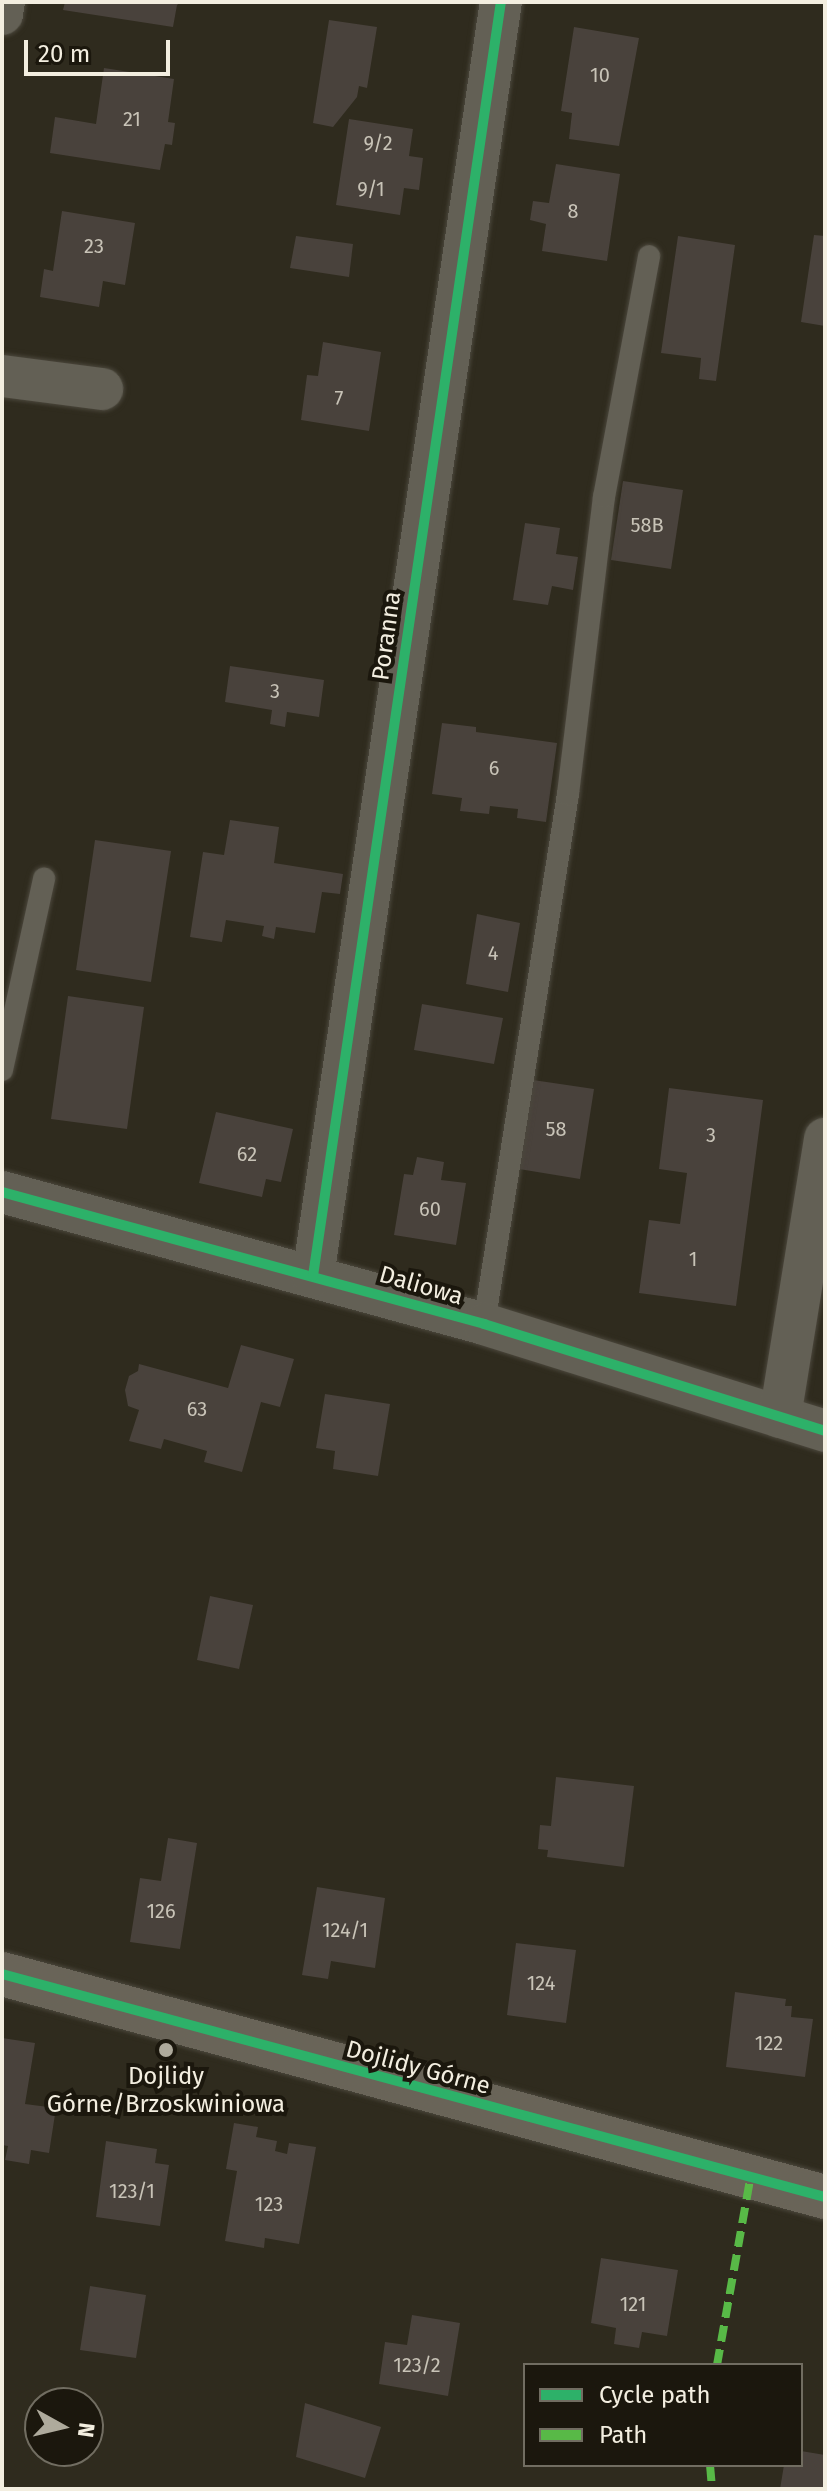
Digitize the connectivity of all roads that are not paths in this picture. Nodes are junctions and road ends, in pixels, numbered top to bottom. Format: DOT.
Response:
graph roads {
  1 [pos="4,2"];
  2 [pos="501,2"];
  3 [pos="2,14"];
  4 [pos="649,256"];
  5 [pos="2,376"];
  6 [pos="102,389"];
  7 [pos="44,879"];
  8 [pos="2,1070"];
  9 [pos="825,1139"];
  10 [pos="2,1192"];
  11 [pos="313,1276"];
  12 [pos="484,1324"];
  13 [pos="780,1417"];
  14 [pos="825,1431"];
  15 [pos="2,1974"];
  16 [pos="825,2197"];
  1 -- 3 [label="street"];
  2 -- 11 [label="street, Poranna"];
  4 -- 12 [label="lane"];
  5 -- 6 [label="street"];
  7 -- 8 [label="lane"];
  9 -- 13 [label="street"];
  10 -- 11 [label="street, Daliowa"];
  11 -- 12 [label="street, Daliowa"];
  12 -- 13 [label="street, Daliowa"];
  13 -- 14 [label="street, Daliowa"];
  15 -- 16 [label="street, Dojlidy Górne"];
}
